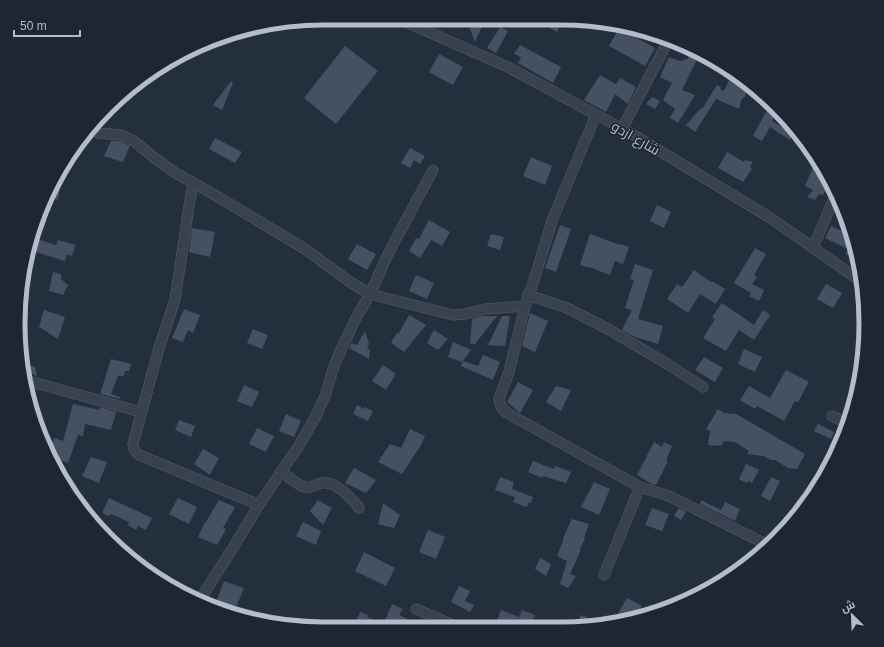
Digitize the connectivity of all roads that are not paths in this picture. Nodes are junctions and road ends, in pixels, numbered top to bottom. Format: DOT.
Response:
graph roads {
  1 [pos="413,25"];
  2 [pos="666,45"];
  3 [pos="596,115"];
  4 [pos="622,129"];
  5 [pos="95,132"];
  6 [pos="433,170"];
  7 [pos="194,183"];
  8 [pos="833,201"];
  9 [pos="813,248"];
  10 [pos="855,277"];
  11 [pos="370,294"];
  12 [pos="528,295"];
  13 [pos="524,306"];
  14 [pos="31,382"];
  15 [pos="703,387"];
  16 [pos="141,412"];
  17 [pos="832,416"];
  18 [pos="842,421"];
  19 [pos="281,471"];
  20 [pos="640,487"];
  21 [pos="259,505"];
  22 [pos="359,508"];
  23 [pos="762,543"];
  24 [pos="604,575"];
  25 [pos="202,596"];
  26 [pos="416,609"];
  27 [pos="446,622"];
  1 -- 3 [label="street, شارع ازدو"];
  2 -- 4 [label="street"];
  3 -- 4 [label="street, شارع ازدو"];
  3 -- 12 [label="street"];
  4 -- 9 [label="street, شارع ازدو"];
  5 -- 7 [label="street"];
  6 -- 11 [label="street"];
  7 -- 11 [label="street"];
  7 -- 16 [label="street"];
  8 -- 9 [label="street"];
  9 -- 10 [label="street, شارع ازدو"];
  11 -- 13 [label="street"];
  11 -- 19 [label="street"];
  12 -- 13 [label="street"];
  12 -- 15 [label="street"];
  13 -- 20 [label="street"];
  14 -- 16 [label="street"];
  16 -- 21 [label="street"];
  17 -- 18 [label="street"];
  19 -- 21 [label="street"];
  19 -- 22 [label="street"];
  20 -- 23 [label="street"];
  20 -- 24 [label="street"];
  21 -- 25 [label="street"];
  26 -- 27 [label="street"];
}
